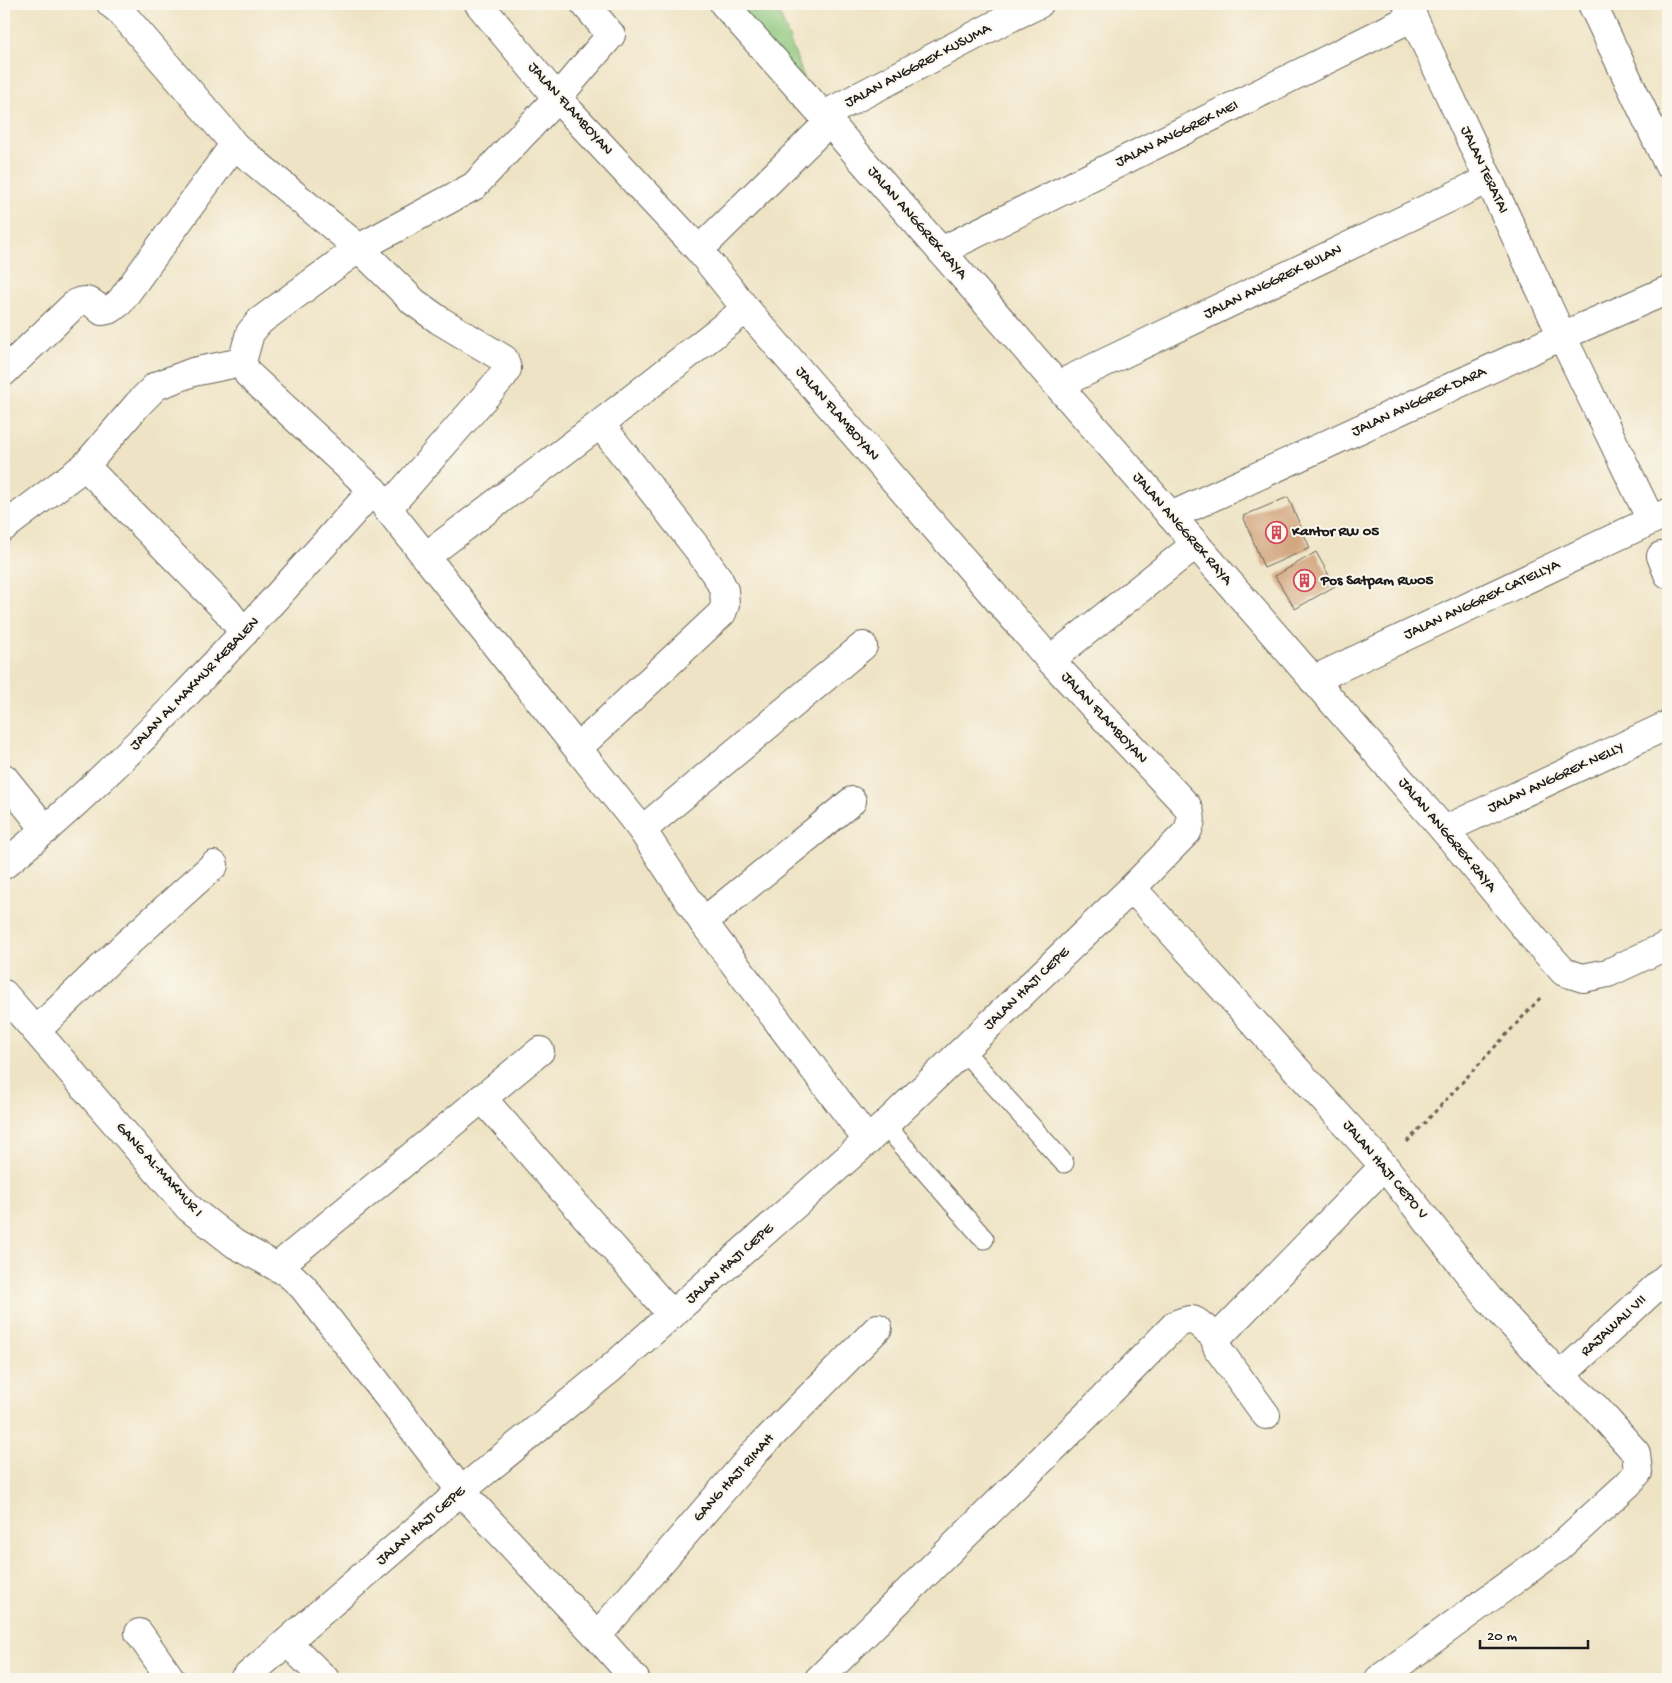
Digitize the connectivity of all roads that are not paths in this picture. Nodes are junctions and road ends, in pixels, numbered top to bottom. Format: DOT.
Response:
graph roads {
  1 [pos="111,4"];
  2 [pos="479,4"];
  3 [pos="585,4"];
  4 [pos="724,4"];
  5 [pos="1039,4"];
  6 [pos="1592,4"];
  7 [pos="1410,10"];
  8 [pos="992,14"];
  9 [pos="557,98"];
  10 [pos="826,119"];
  11 [pos="234,146"];
  12 [pos="1668,164"];
  13 [pos="1489,180"];
  14 [pos="359,248"];
  15 [pos="699,250"];
  16 [pos="941,251"];
  17 [pos="1668,290"];
  18 [pos="746,309"];
  19 [pos="1562,336"];
  20 [pos="242,362"];
  21 [pos="4,372"];
  22 [pos="1058,386"];
  23 [pos="600,424"];
  24 [pos="85,466"];
  25 [pos="380,499"];
  26 [pos="1171,516"];
  27 [pos="1660,516"];
  28 [pos="4,527"];
  29 [pos="1196,544"];
  30 [pos="425,556"];
  31 [pos="244,633"];
  32 [pos="863,646"];
  33 [pos="1050,660"];
  34 [pos="1314,680"];
  35 [pos="1668,725"];
  36 [pos="578,748"];
  37 [pos="4,778"];
  38 [pos="852,801"];
  39 [pos="1192,823"];
  40 [pos="46,830"];
  41 [pos="642,830"];
  42 [pos="1444,830"];
  43 [pos="4,865"];
  44 [pos="214,865"];
  45 [pos="1132,888"];
  46 [pos="703,922"];
  47 [pos="1668,944"];
  48 [pos="4,994"];
  49 [pos="36,1031"];
  50 [pos="963,1050"];
  51 [pos="540,1051"];
  52 [pos="482,1098"];
  53 [pos="877,1133"];
  54 [pos="1064,1163"];
  55 [pos="1384,1166"];
  56 [pos="984,1239"];
  57 [pos="277,1267"];
  58 [pos="1668,1276"];
  59 [pos="672,1315"];
  60 [pos="878,1328"];
  61 [pos="1216,1336"];
  62 [pos="1560,1376"];
  63 [pos="1266,1415"];
  64 [pos="461,1491"];
  65 [pos="139,1632"];
  66 [pos="597,1636"];
  67 [pos="287,1642"];
  68 [pos="171,1679"];
  69 [pos="244,1679"];
  70 [pos="325,1679"];
  71 [pos="635,1679"];
  72 [pos="819,1679"];
  73 [pos="1379,1679"];
  1 -- 11 [label="street"];
  2 -- 9 [label="street, JALAN FLAMBOYAN"];
  3 -- 9 [label="street"];
  4 -- 10 [label="street, JALAN ANGGREK RAYA"];
  5 -- 8 [label="street, JALAN ANGGREK KUSUMA"];
  6 -- 12 [label="street"];
  7 -- 13 [label="street, JALAN TERATAI"];
  7 -- 16 [label="street, JALAN ANGGREK MEI"];
  8 -- 10 [label="street, JALAN ANGGREK KUSUMA"];
  9 -- 14 [label="street"];
  9 -- 15 [label="street, JALAN FLAMBOYAN"];
  10 -- 15 [label="street, JALAN ANGGREK KUSUMA"];
  10 -- 16 [label="street, JALAN ANGGREK RAYA"];
  11 -- 14 [label="street"];
  11 -- 21 [label="street"];
  13 -- 19 [label="street, JALAN TERATAI"];
  13 -- 22 [label="street, JALAN ANGGREK BULAN"];
  14 -- 20 [label="street"];
  14 -- 25 [label="street, JALAN AL MAKMUR KEBALEN"];
  15 -- 18 [label="street, JALAN FLAMBOYAN"];
  16 -- 22 [label="street, JALAN ANGGREK RAYA"];
  17 -- 19 [label="street, JALAN ANGGREK DARA"];
  18 -- 23 [label="street"];
  18 -- 33 [label="street, JALAN FLAMBOYAN"];
  19 -- 26 [label="street, JALAN ANGGREK DARA"];
  19 -- 27 [label="street, JALAN ANGGREK CATELLYA"];
  20 -- 24 [label="street"];
  20 -- 25 [label="street"];
  22 -- 26 [label="street, JALAN ANGGREK RAYA"];
  23 -- 30 [label="street"];
  23 -- 36 [label="street"];
  24 -- 28 [label="street"];
  24 -- 31 [label="street"];
  25 -- 30 [label="street"];
  25 -- 31 [label="street, JALAN AL MAKMUR KEBALEN"];
  26 -- 29 [label="street, JALAN ANGGREK RAYA"];
  27 -- 34 [label="street, JALAN ANGGREK CATELLYA"];
  29 -- 33 [label="street"];
  29 -- 34 [label="street, JALAN ANGGREK RAYA"];
  30 -- 36 [label="street"];
  31 -- 40 [label="street, JALAN AL MAKMUR KEBALEN"];
  32 -- 41 [label="street"];
  33 -- 39 [label="street, JALAN FLAMBOYAN"];
  34 -- 42 [label="street, JALAN ANGGREK RAYA"];
  35 -- 42 [label="street, JALAN ANGGREK NELLY"];
  36 -- 41 [label="street"];
  37 -- 40 [label="street"];
  38 -- 46 [label="street"];
  39 -- 45 [label="street, JALAN HAJI CEPE"];
  40 -- 43 [label="street, JALAN AL MAKMUR KEBALEN"];
  41 -- 46 [label="street"];
  42 -- 47 [label="street, JALAN ANGGREK RAYA"];
  44 -- 49 [label="street"];
  45 -- 50 [label="street, JALAN HAJI CEPE"];
  45 -- 55 [label="street, JALAN HAJI CEPO V"];
  46 -- 53 [label="street"];
  48 -- 49 [label="street, GANG AL-MAKMUR I"];
  49 -- 57 [label="street, GANG AL-MAKMUR I"];
  50 -- 53 [label="street, JALAN HAJI CEPE"];
  50 -- 54 [label="lane"];
  51 -- 52 [label="street"];
  52 -- 57 [label="street"];
  52 -- 59 [label="street"];
  53 -- 56 [label="lane"];
  53 -- 59 [label="street, JALAN HAJI CEPE"];
  55 -- 61 [label="street"];
  55 -- 62 [label="street, JALAN HAJI CEPO V"];
  57 -- 64 [label="street, GANG AL-MAKMUR I"];
  58 -- 62 [label="street, RAJAWALI VII"];
  59 -- 64 [label="street, JALAN HAJI CEPE"];
  60 -- 66 [label="street, GANG HAJI RIMAH"];
  61 -- 63 [label="street"];
  61 -- 72 [label="street"];
  62 -- 73 [label="street, JALAN HAJI CEPO V"];
  64 -- 66 [label="street, GANG AL-MAKMUR I"];
  64 -- 67 [label="street, JALAN HAJI CEPE"];
  65 -- 68 [label="street"];
  66 -- 71 [label="street, GANG AL-MAKMUR I"];
  67 -- 69 [label="street, JALAN HAJI CEPE"];
  67 -- 70 [label="street"];
}
